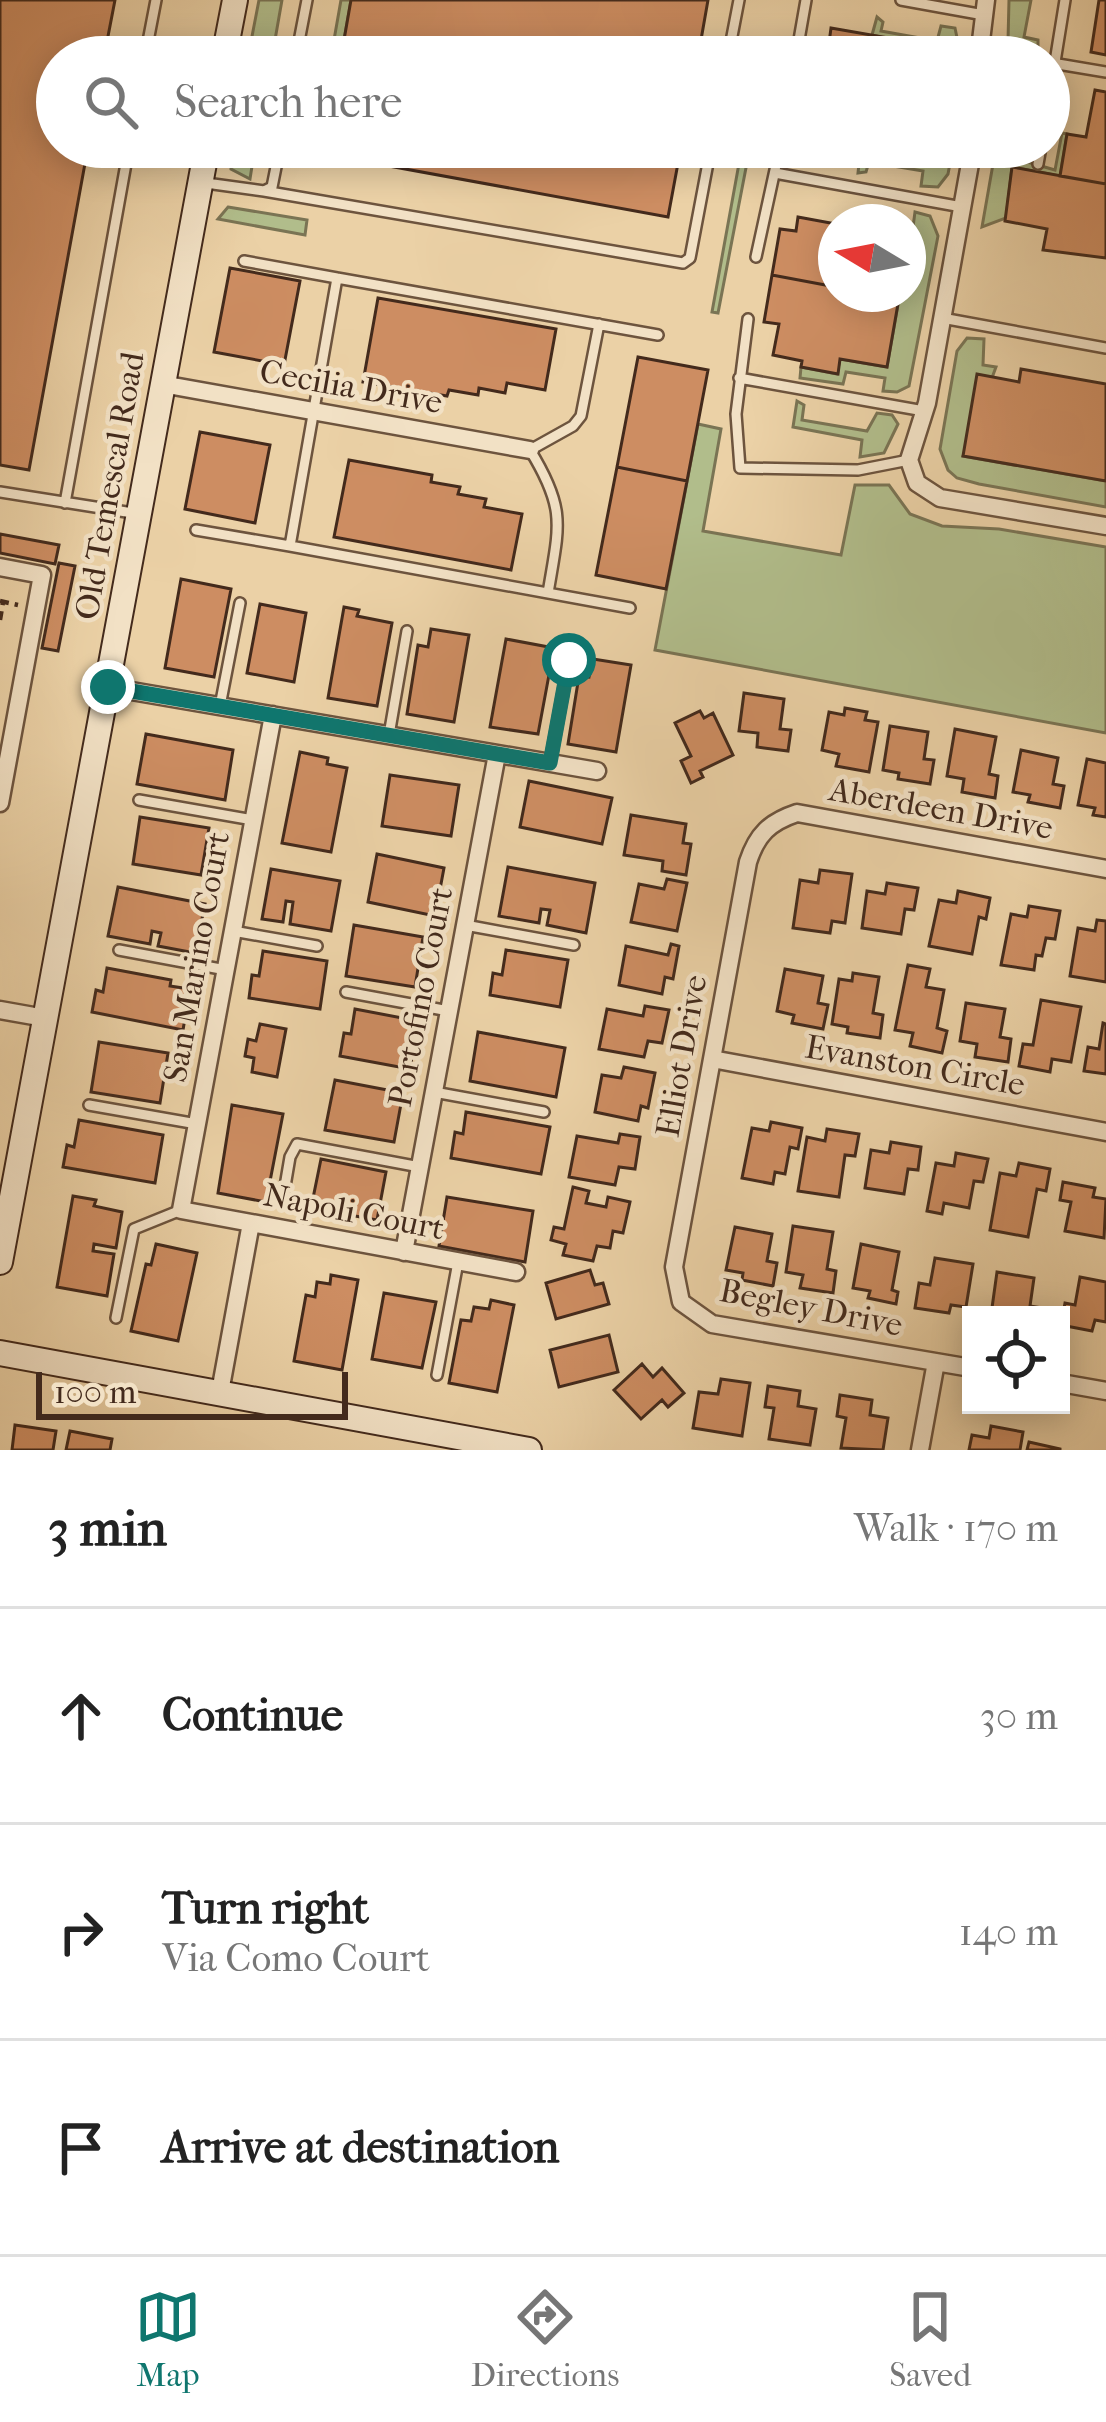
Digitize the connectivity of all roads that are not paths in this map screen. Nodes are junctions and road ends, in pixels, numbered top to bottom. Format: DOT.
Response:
graph roads {
  1 [pos="156,0"];
  2 [pos="235,0"];
  3 [pos="307,0"];
  4 [pos="739,0"];
  5 [pos="806,0"];
  6 [pos="901,0"];
  7 [pos="1065,0"];
  8 [pos="985,8"];
  9 [pos="150,36"];
  10 [pos="228,36"];
  11 [pos="300,36"];
  12 [pos="732,36"];
  13 [pos="800,36"];
  14 [pos="1058,36"];
  15 [pos="1070,66"];
  16 [pos="1106,72"];
  17 [pos="125,168"];
  18 [pos="203,168"];
  19 [pos="276,168"];
  20 [pos="707,168"];
  21 [pos="776,168"];
  22 [pos="969,168"];
  23 [pos="775,173"];
  24 [pos="200,182"];
  25 [pos="264,190"];
  26 [pos="962,207"];
  27 [pos="756,257"];
  28 [pos="244,261"];
  29 [pos="338,278"];
  30 [pos="942,318"];
  31 [pos="748,319"];
  32 [pos="599,324"];
  33 [pos="658,334"];
  34 [pos="1106,348"];
  35 [pos="739,378"];
  36 [pos="162,384"];
  37 [pos="314,411"];
  38 [pos="924,411"];
  39 [pos="530,450"];
  40 [pos="909,460"];
  41 [pos="0,492"];
  42 [pos="65,503"];
  43 [pos="139,514"];
  44 [pos="1106,526"];
  45 [pos="196,530"];
  46 [pos="290,546"];
  47 [pos="0,567"];
  48 [pos="548,593"];
  49 [pos="240,603"];
  50 [pos="630,608"];
  51 [pos="407,631"];
  52 [pos="569,660"];
  53 [pos="108,687"];
  54 [pos="220,706"];
  55 [pos="273,715"];
  56 [pos="389,735"];
  57 [pos="497,754"];
  58 [pos="550,763"];
  59 [pos="597,771"];
  60 [pos="140,800"];
  61 [pos="0,803"];
  62 [pos="253,820"];
  63 [pos="767,826"];
  64 [pos="1106,869"];
  65 [pos="465,925"];
  66 [pos="233,931"];
  67 [pos="574,945"];
  68 [pos="317,946"];
  69 [pos="119,950"];
  70 [pos="226,970"];
  71 [pos="346,992"];
  72 [pos="0,1010"];
  73 [pos="449,1011"];
  74 [pos="45,1018"];
  75 [pos="712,1059"];
  76 [pos="434,1092"];
  77 [pos="89,1105"];
  78 [pos="544,1112"];
  79 [pos="197,1124"];
  80 [pos="1106,1132"];
  81 [pos="420,1166"];
  82 [pos="283,1198"];
  83 [pos="181,1210"];
  84 [pos="251,1223"];
  85 [pos="404,1252"];
  86 [pos="0,1262"];
  87 [pos="458,1262"];
  88 [pos="516,1272"];
  89 [pos="681,1302"];
  90 [pos="116,1318"];
  91 [pos="0,1353"];
  92 [pos="936,1362"];
  93 [pos="962,1366"];
  94 [pos="437,1375"];
  95 [pos="1070,1385"];
  96 [pos="1106,1391"];
  97 [pos="220,1392"];
  98 [pos="529,1450"];
  99 [pos="920,1450"];
  1 -- 9 [label="lane"];
  2 -- 10 [label="street"];
  3 -- 11 [label="lane"];
  4 -- 12 [label="lane"];
  5 -- 13 [label="lane"];
  6 -- 8 [label="lane"];
  7 -- 14 [label="lane"];
  15 -- 16 [label="lane"];
  17 -- 42 [label="lane"];
  18 -- 24 [label="street, Old Temescal Road"];
  19 -- 25 [label="lane"];
  20 -- 25 [label="lane"];
  21 -- 23 [label="lane"];
  22 -- 26 [label="street"];
  23 -- 26 [label="lane"];
  23 -- 27 [label="lane"];
  24 -- 25 [label="lane"];
  24 -- 36 [label="street, Old Temescal Road"];
  26 -- 30 [label="street"];
  28 -- 29 [label="lane"];
  29 -- 32 [label="lane"];
  29 -- 37 [label="lane"];
  30 -- 34 [label="lane"];
  30 -- 38 [label="street"];
  31 -- 35 [label="lane"];
  32 -- 33 [label="lane"];
  32 -- 39 [label="lane"];
  35 -- 38 [label="lane"];
  35 -- 40 [label="lane"];
  36 -- 37 [label="street, Cecilia Drive"];
  36 -- 43 [label="street, Old Temescal Road"];
  37 -- 39 [label="street, Cecilia Drive"];
  37 -- 46 [label="lane"];
  38 -- 40 [label="street"];
  39 -- 48 [label="lane"];
  40 -- 44 [label="street"];
  41 -- 42 [label="lane"];
  42 -- 43 [label="lane"];
  43 -- 53 [label="street, Old Temescal Road"];
  45 -- 46 [label="lane"];
  46 -- 48 [label="lane"];
  47 -- 61 [label="street"];
  48 -- 50 [label="lane"];
  49 -- 54 [label="lane"];
  51 -- 56 [label="lane"];
  52 -- 58 [label="lane"];
  53 -- 54 [label="street"];
  53 -- 74 [label="street, Old Temescal Road"];
  54 -- 55 [label="street"];
  55 -- 56 [label="street"];
  55 -- 62 [label="street, San Marino Court"];
  56 -- 57 [label="street"];
  57 -- 58 [label="street"];
  57 -- 65 [label="street, Portofino Court"];
  58 -- 59 [label="street"];
  60 -- 62 [label="lane"];
  62 -- 66 [label="street, San Marino Court"];
  63 -- 64 [label="street, Aberdeen Drive"];
  63 -- 75 [label="street, Elliot Drive"];
  65 -- 67 [label="lane"];
  65 -- 73 [label="street, Portofino Court"];
  66 -- 68 [label="lane"];
  66 -- 70 [label="street, San Marino Court"];
  69 -- 70 [label="lane"];
  70 -- 79 [label="street, San Marino Court"];
  71 -- 73 [label="lane"];
  72 -- 74 [label="street"];
  73 -- 76 [label="street, Portofino Court"];
  74 -- 86 [label="street, Old Temescal Road"];
  75 -- 80 [label="street, Evanston Circle"];
  75 -- 89 [label="street, Elliot Drive"];
  76 -- 78 [label="lane"];
  76 -- 81 [label="street, Portofino Court"];
  77 -- 79 [label="lane"];
  79 -- 83 [label="street, San Marino Court"];
  81 -- 82 [label="lane"];
  81 -- 85 [label="street, Portofino Court"];
  83 -- 84 [label="street, Napoli Court"];
  83 -- 90 [label="lane"];
  84 -- 85 [label="street, Napoli Court"];
  84 -- 97 [label="street"];
  85 -- 87 [label="street, Napoli Court"];
  87 -- 88 [label="street, Napoli Court"];
  87 -- 94 [label="lane"];
  89 -- 92 [label="street, Begley Drive"];
  91 -- 97 [label="street"];
  92 -- 93 [label="street, Begley Drive"];
  92 -- 99 [label="street"];
  95 -- 96 [label="street"];
  97 -- 98 [label="street"];
}
